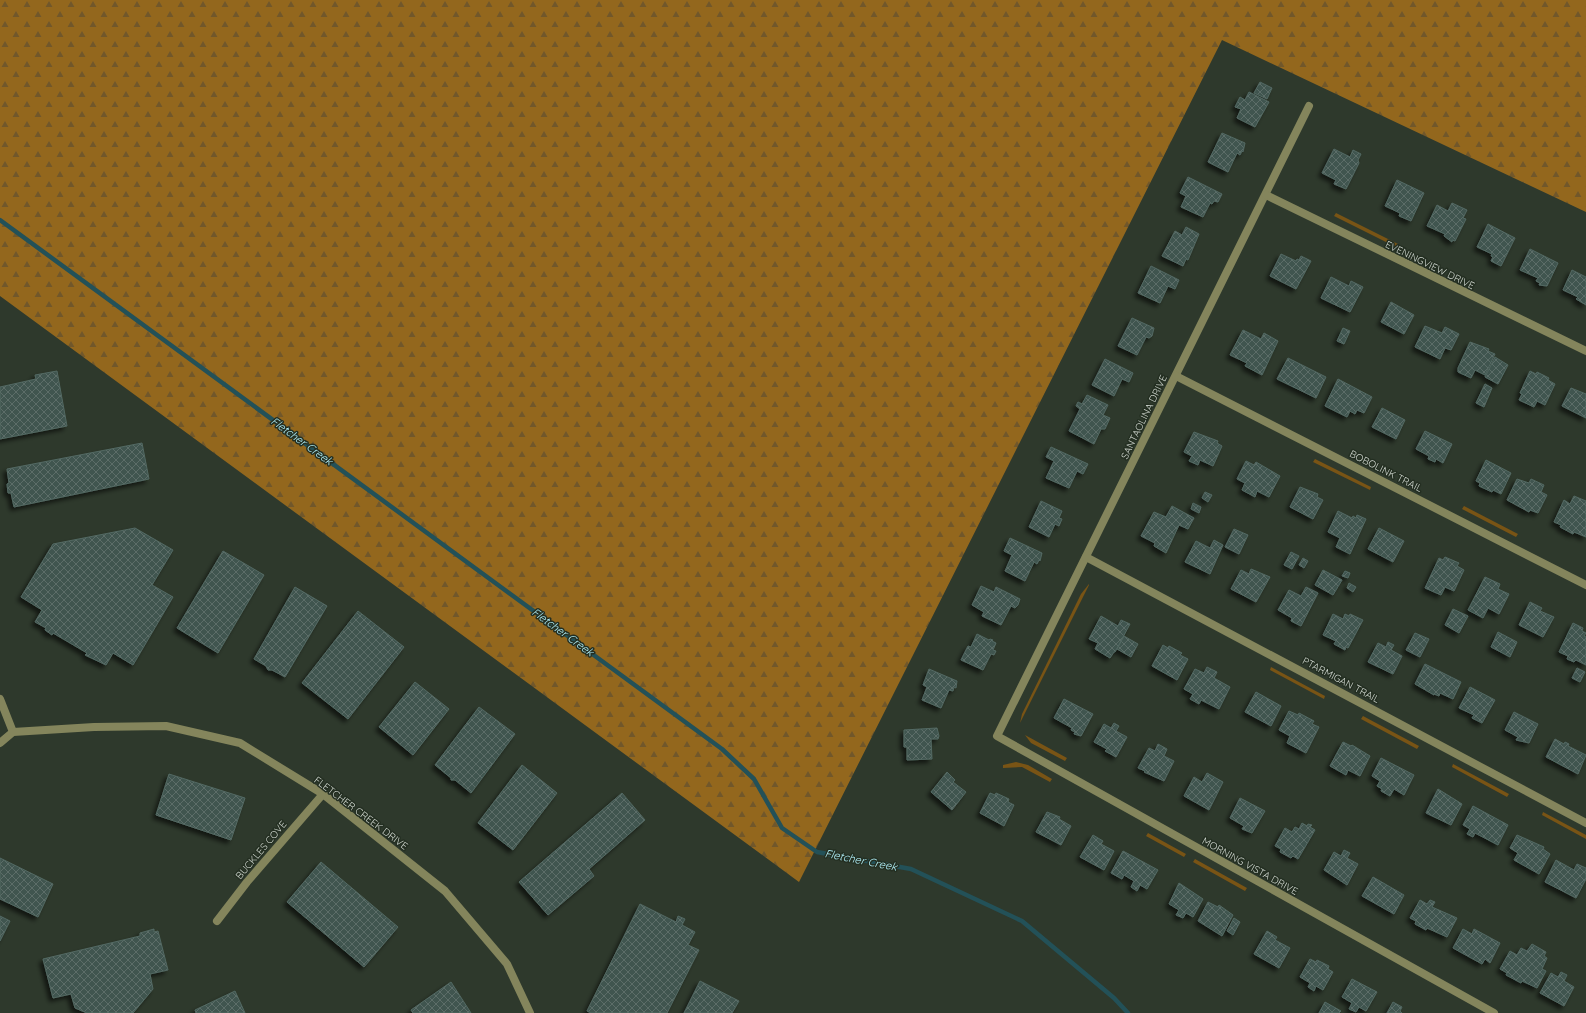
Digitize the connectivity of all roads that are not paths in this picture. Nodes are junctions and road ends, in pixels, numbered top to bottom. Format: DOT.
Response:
graph roads {
  1 [pos="1310,106"];
  2 [pos="1266,195"];
  3 [pos="1586,352"];
  4 [pos="1176,376"];
  5 [pos="1086,557"];
  6 [pos="1586,585"];
  7 [pos="0,699"];
  8 [pos="13,732"];
  9 [pos="997,736"];
  10 [pos="0,743"];
  11 [pos="323,794"];
  12 [pos="1586,823"];
  13 [pos="217,921"];
  14 [pos="530,1013"];
  15 [pos="1494,1013"];
  1 -- 2 [label="street, SANTAOLINA DRIVE"];
  2 -- 3 [label="street, EVENINGVIEW DRIVE"];
  2 -- 4 [label="street, SANTAOLINA DRIVE"];
  4 -- 5 [label="street, SANTAOLINA DRIVE"];
  4 -- 6 [label="street, BOBOLINK TRAIL"];
  5 -- 9 [label="street, SANTAOLINA DRIVE"];
  5 -- 12 [label="street, PTARMIGAN TRAIL"];
  7 -- 8 [label="street"];
  8 -- 10 [label="street"];
  8 -- 11 [label="street, FLETCHER CREEK DRIVE"];
  9 -- 15 [label="street, MORNING VISTA DRIVE"];
  11 -- 13 [label="street, BUCKLES COVE"];
  11 -- 14 [label="street, FLETCHER CREEK DRIVE"];
}
